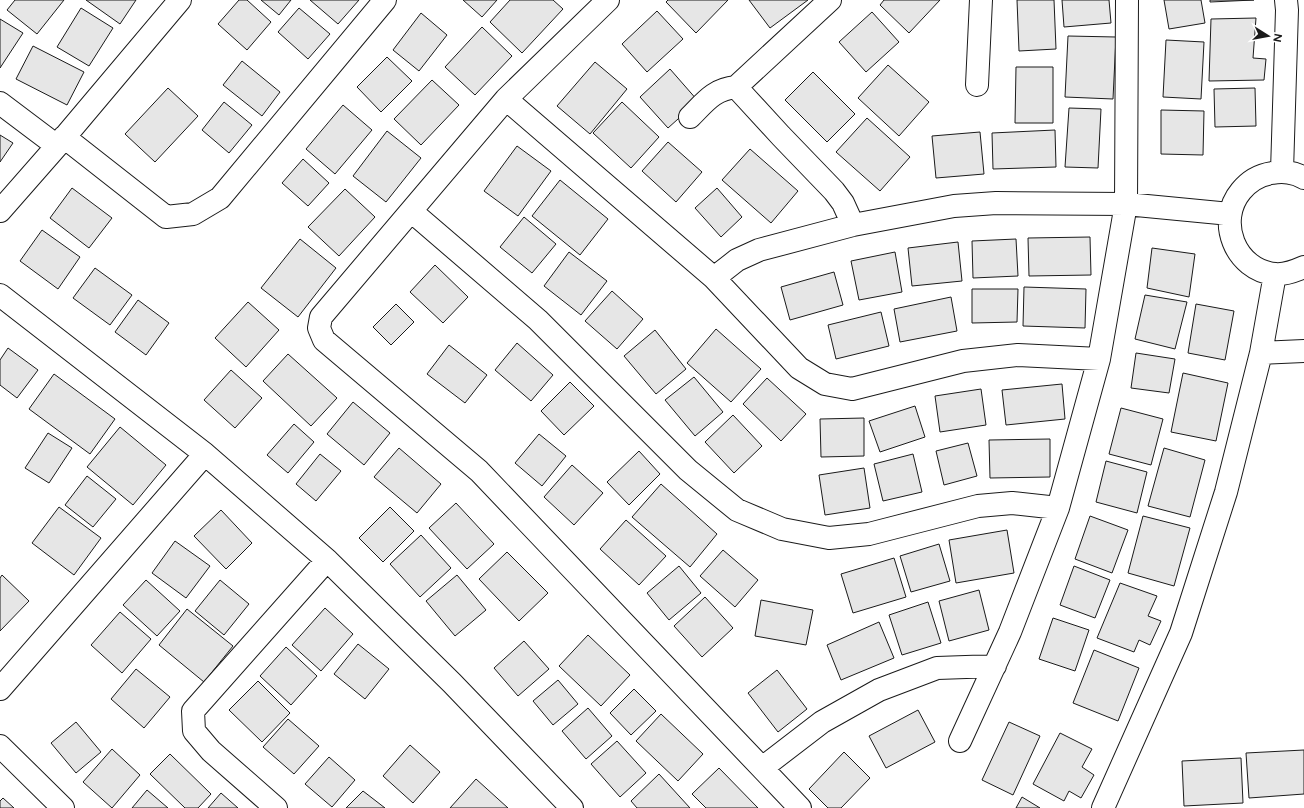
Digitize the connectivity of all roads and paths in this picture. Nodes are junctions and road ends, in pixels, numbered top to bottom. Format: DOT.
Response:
graph roads {
  1 [pos="180,0"];
  2 [pos="385,0"];
  3 [pos="608,0"];
  4 [pos="830,0"];
  5 [pos="982,0"];
  6 [pos="1127,0"];
  7 [pos="1292,8"];
  8 [pos="977,85"];
  9 [pos="736,87"];
  10 [pos="506,99"];
  11 [pos="0,103"];
  12 [pos="690,117"];
  13 [pos="61,142"];
  14 [pos="1282,171"];
  15 [pos="1304,178"];
  16 [pos="1126,204"];
  17 [pos="0,211"];
  18 [pos="411,211"];
  19 [pos="1230,214"];
  20 [pos="853,225"];
  21 [pos="1304,267"];
  22 [pos="1275,274"];
  23 [pos="714,278"];
  24 [pos="0,295"];
  25 [pos="1304,351"];
  26 [pos="1261,353"];
  27 [pos="1099,359"];
  28 [pos="205,454"];
  29 [pos="1058,508"];
  30 [pos="327,560"];
  31 [pos="995,666"];
  32 [pos="0,689"];
  33 [pos="960,741"];
  34 [pos="0,746"];
  35 [pos="762,768"];
  36 [pos="1106,807"];
  37 [pos="63,808"];
  38 [pos="276,808"];
  39 [pos="572,808"];
  40 [pos="800,808"];
  1 -- 13 [label="street"];
  2 -- 13 [label="street"];
  3 -- 10 [label="street"];
  4 -- 9 [label="street"];
  5 -- 8 [label="street"];
  6 -- 16 [label="street"];
  7 -- 14 [label="street"];
  9 -- 12 [label="street"];
  9 -- 20 [label="street"];
  10 -- 18 [label="street"];
  10 -- 23 [label="street"];
  11 -- 13 [label="street"];
  13 -- 17 [label="street"];
  14 -- 15 [label="street"];
  14 -- 19 [label="street"];
  16 -- 19 [label="street"];
  16 -- 20 [label="street"];
  16 -- 27 [label="street"];
  18 -- 29 [label="street"];
  18 -- 35 [label="street"];
  19 -- 22 [label="street"];
  20 -- 23 [label="street"];
  21 -- 22 [label="street"];
  22 -- 26 [label="street"];
  23 -- 27 [label="street"];
  24 -- 28 [label="street"];
  25 -- 26 [label="street"];
  26 -- 36 [label="street"];
  27 -- 29 [label="street"];
  28 -- 30 [label="street"];
  28 -- 32 [label="street"];
  29 -- 31 [label="street"];
  30 -- 38 [label="street"];
  30 -- 39 [label="street"];
  31 -- 33 [label="street"];
  31 -- 35 [label="street"];
  34 -- 37 [label="street"];
  35 -- 40 [label="street"];
}
